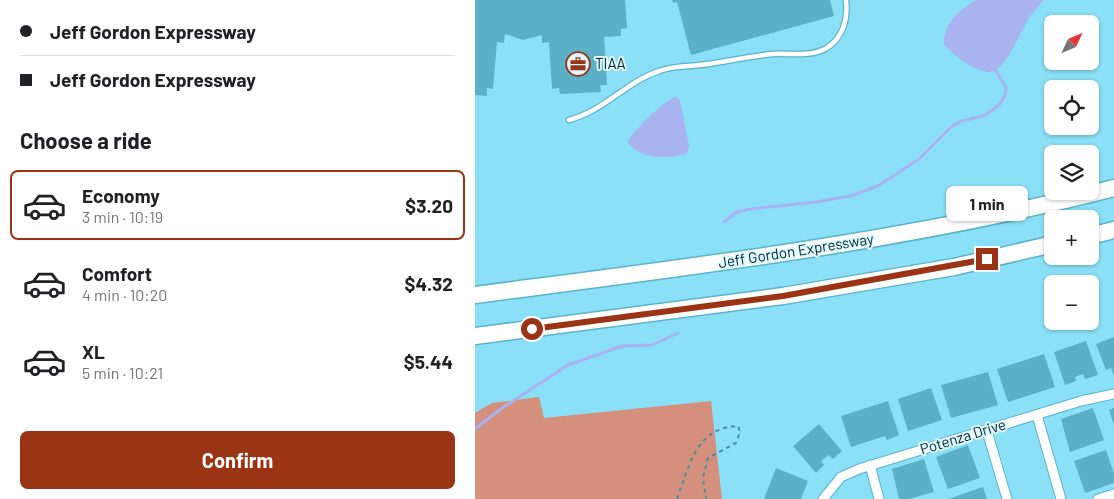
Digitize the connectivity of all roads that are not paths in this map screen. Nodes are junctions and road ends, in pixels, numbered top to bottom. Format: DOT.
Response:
graph roads {
  1 [pos="846,0"];
  2 [pos="569,120"];
  3 [pos="1114,188"];
  4 [pos="1114,230"];
  5 [pos="1099,234"];
  6 [pos="1044,246"];
  7 [pos="475,295"];
  8 [pos="475,336"];
  9 [pos="1114,394"];
  10 [pos="1037,415"];
  11 [pos="987,431"];
  12 [pos="870,465"];
  13 [pos="1114,494"];
  14 [pos="823,499"];
  15 [pos="879,499"];
  16 [pos="1007,499"];
  17 [pos="1061,499"];
  18 [pos="1098,499"];
  1 -- 2 [label="lane"];
  3 -- 7 [label="highway, Jeff Gordon Expressway"];
  4 -- 5 [label="highway"];
  6 -- 8 [label="highway"];
  9 -- 10 [label="street, Potenza Drive"];
  10 -- 11 [label="street, Potenza Drive"];
  10 -- 17 [label="street"];
  11 -- 12 [label="street, Potenza Drive"];
  11 -- 16 [label="street"];
  12 -- 14 [label="street, Potenza Drive"];
  12 -- 15 [label="street"];
  13 -- 18 [label="street"];
}
